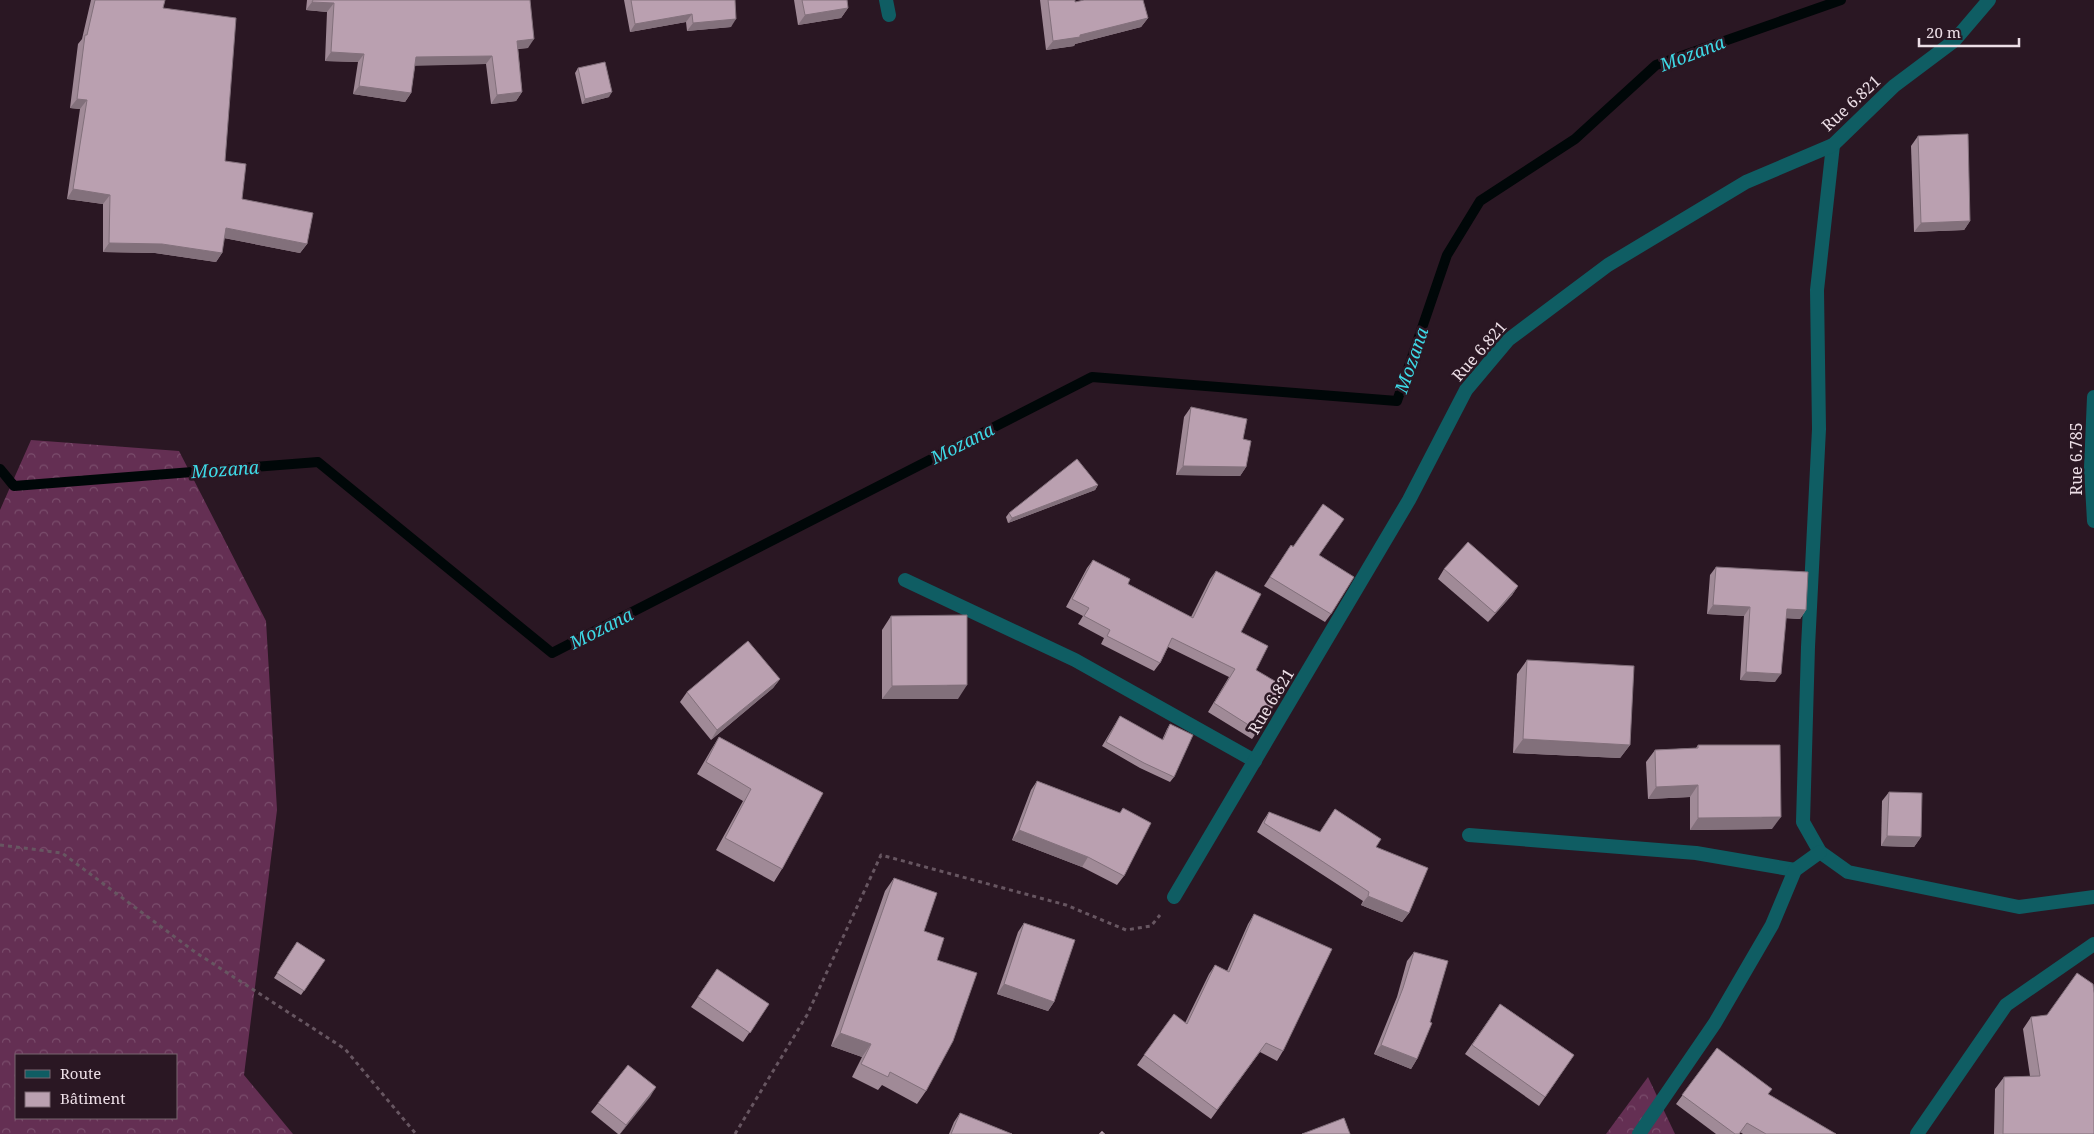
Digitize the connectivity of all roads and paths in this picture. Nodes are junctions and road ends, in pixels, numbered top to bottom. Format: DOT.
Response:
graph roads {
  1 [pos="886,0"];
  2 [pos="1989,0"];
  3 [pos="889,14"];
  4 [pos="1833,145"];
  5 [pos="2094,397"];
  6 [pos="2094,522"];
  7 [pos="905,580"];
  8 [pos="1256,761"];
  9 [pos="1469,834"];
  10 [pos="0,845"];
  11 [pos="1820,852"];
  12 [pos="1795,870"];
  13 [pos="1174,897"];
  14 [pos="2094,897"];
  15 [pos="2094,944"];
  16 [pos="416,1134"];
  17 [pos="735,1134"];
  18 [pos="1639,1134"];
  19 [pos="1917,1134"];
  1 -- 3 [label="street"];
  2 -- 4 [label="street, Rue 6.821"];
  4 -- 8 [label="street, Rue 6.821"];
  4 -- 11 [label="street"];
  5 -- 6 [label="street, Rue 6.785"];
  7 -- 8 [label="street"];
  8 -- 13 [label="street, Rue 6.821"];
  9 -- 12 [label="street"];
  10 -- 16 [label="path"];
  11 -- 12 [label="street"];
  11 -- 14 [label="street"];
  12 -- 18 [label="street"];
  13 -- 17 [label="path"];
  15 -- 19 [label="street"];
}
